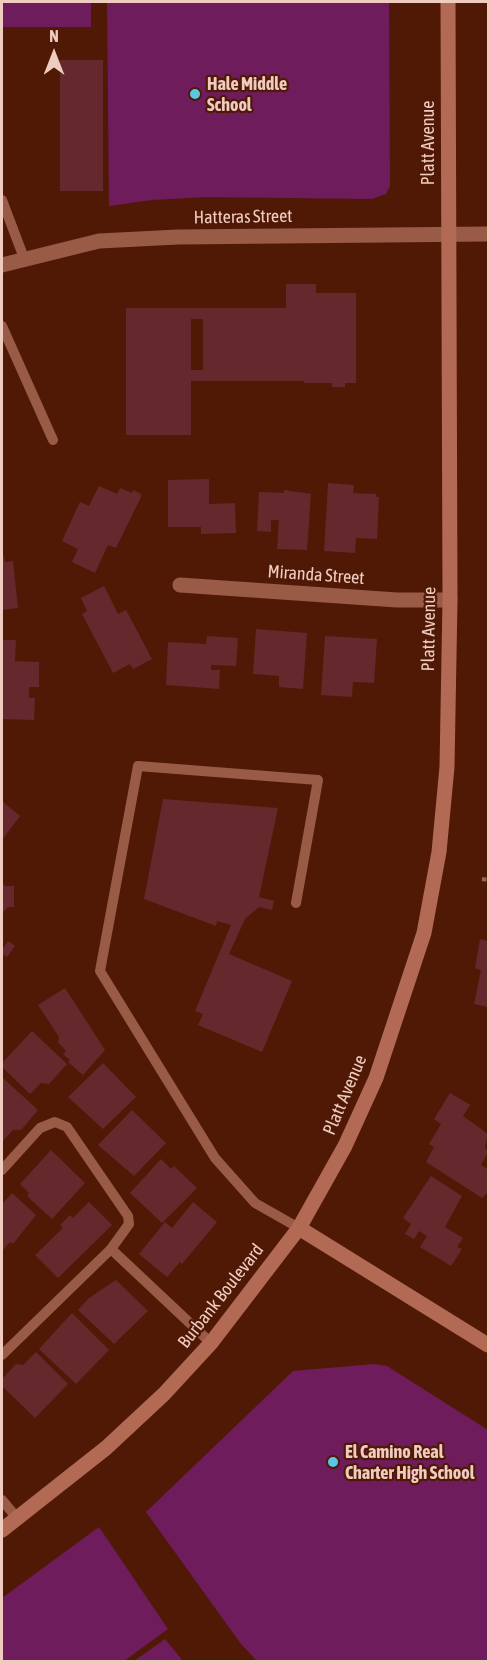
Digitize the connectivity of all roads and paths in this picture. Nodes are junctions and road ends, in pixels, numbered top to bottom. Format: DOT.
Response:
graph roads {
  1 [pos="448,2"];
  2 [pos="2,200"];
  3 [pos="448,234"];
  4 [pos="489,234"];
  5 [pos="24,258"];
  6 [pos="2,265"];
  7 [pos="2,326"];
  8 [pos="54,440"];
  9 [pos="180,585"];
  10 [pos="450,600"];
  11 [pos="482,879"];
  12 [pos="489,880"];
  13 [pos="296,903"];
  14 [pos="2,1170"];
  15 [pos="299,1228"];
  16 [pos="111,1249"];
  17 [pos="211,1343"];
  18 [pos="489,1344"];
  19 [pos="2,1355"];
  20 [pos="2,1500"];
  21 [pos="17,1518"];
  22 [pos="2,1530"];
  1 -- 3 [label="main road, Platt Avenue"];
  2 -- 5 [label="lane"];
  3 -- 4 [label="street, Hatteras Street"];
  3 -- 5 [label="street, Hatteras Street"];
  3 -- 10 [label="main road, Platt Avenue"];
  5 -- 6 [label="street, Hatteras Street"];
  7 -- 8 [label="lane"];
  9 -- 10 [label="street, Miranda Street"];
  10 -- 15 [label="main road, Platt Avenue"];
  11 -- 12 [label="path"];
  13 -- 15 [label="lane"];
  14 -- 16 [label="lane"];
  15 -- 17 [label="main road, Burbank Boulevard"];
  15 -- 18 [label="main road"];
  16 -- 17 [label="lane"];
  16 -- 19 [label="lane"];
  17 -- 21 [label="main road, Burbank Boulevard"];
  20 -- 21 [label="lane"];
  21 -- 22 [label="main road, Burbank Boulevard"];
}
